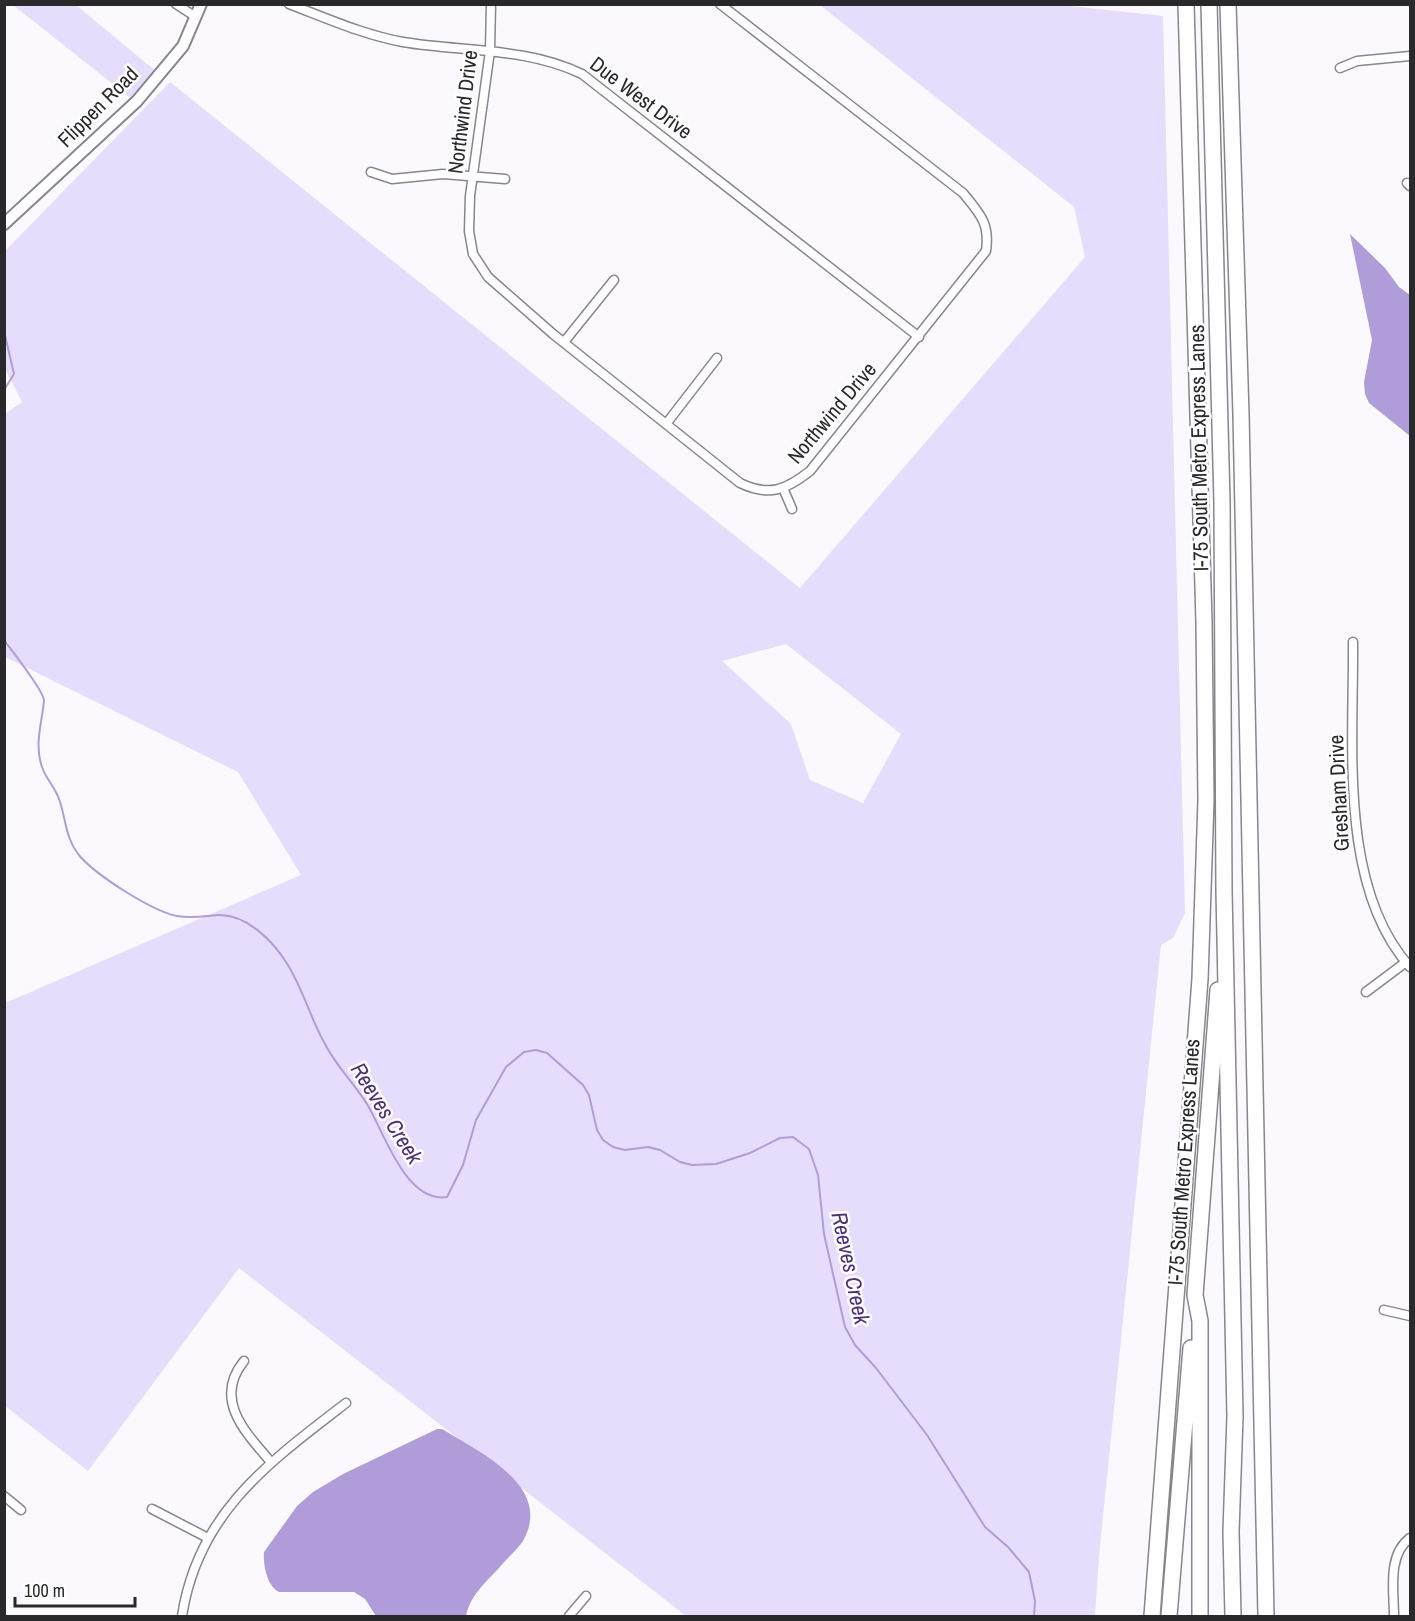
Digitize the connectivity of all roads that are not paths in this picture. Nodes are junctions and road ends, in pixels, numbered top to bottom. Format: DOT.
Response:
graph roads {
  1 [pos="176,4"];
  2 [pos="201,4"];
  3 [pos="289,4"];
  4 [pos="491,4"];
  5 [pos="720,4"];
  6 [pos="1186,4"];
  7 [pos="1209,4"];
  8 [pos="1228,4"];
  9 [pos="196,17"];
  10 [pos="490,51"];
  11 [pos="1410,56"];
  12 [pos="1340,68"];
  13 [pos="371,172"];
  14 [pos="473,175"];
  15 [pos="505,179"];
  16 [pos="4,224"];
  17 [pos="614,280"];
  18 [pos="919,337"];
  19 [pos="564,342"];
  20 [pos="717,358"];
  21 [pos="666,424"];
  22 [pos="783,488"];
  23 [pos="792,509"];
  24 [pos="1353,642"];
  25 [pos="1224,891"];
  26 [pos="1408,964"];
  27 [pos="1366,992"];
  28 [pos="1195,1295"];
  29 [pos="1384,1310"];
  30 [pos="1410,1317"];
  31 [pos="244,1361"];
  32 [pos="346,1403"];
  33 [pos="1235,1419"];
  34 [pos="270,1461"];
  35 [pos="4,1496"];
  36 [pos="152,1509"];
  37 [pos="21,1510"];
  38 [pos="208,1538"];
  39 [pos="1410,1538"];
  40 [pos="586,1596"];
  41 [pos="182,1617"];
  42 [pos="569,1617"];
  43 [pos="1152,1617"];
  44 [pos="1169,1617"];
  45 [pos="1200,1617"];
  46 [pos="1233,1617"];
  47 [pos="1243,1617"];
  48 [pos="1266,1617"];
  49 [pos="1394,1617"];
  1 -- 9 [label="street"];
  2 -- 9 [label="street, Flippen Road"];
  3 -- 10 [label="street, Due West Drive"];
  4 -- 10 [label="street, Northwind Drive"];
  5 -- 18 [label="street, Northwind Drive"];
  6 -- 43 [label="highway"];
  7 -- 25 [label="highway, I-75 South Metro Express Lanes"];
  8 -- 48 [label="highway"];
  9 -- 16 [label="street, Flippen Road"];
  10 -- 14 [label="street, Northwind Drive"];
  10 -- 18 [label="street, Due West Drive"];
  11 -- 12 [label="street"];
  13 -- 14 [label="street"];
  14 -- 15 [label="street"];
  14 -- 19 [label="street, Northwind Drive"];
  17 -- 19 [label="street"];
  18 -- 22 [label="street, Northwind Drive"];
  19 -- 21 [label="street, Northwind Drive"];
  20 -- 21 [label="street"];
  21 -- 22 [label="street, Northwind Drive"];
  22 -- 23 [label="street"];
  24 -- 26 [label="street, Gresham Drive"];
  25 -- 28 [label="highway, I-75 South Metro Express Lanes"];
  25 -- 33 [label="highway, I-75 South Metro Express Lanes"];
  26 -- 27 [label="street"];
  28 -- 44 [label="highway"];
  28 -- 45 [label="highway, I-75 South Metro Express Lanes"];
  29 -- 30 [label="street"];
  31 -- 34 [label="street"];
  32 -- 34 [label="street"];
  33 -- 46 [label="highway, I-75 South Metro Express Lanes"];
  33 -- 47 [label="highway"];
  34 -- 38 [label="street"];
  35 -- 37 [label="street"];
  36 -- 38 [label="street"];
  38 -- 41 [label="street"];
  39 -- 49 [label="street"];
  40 -- 42 [label="street"];
}
